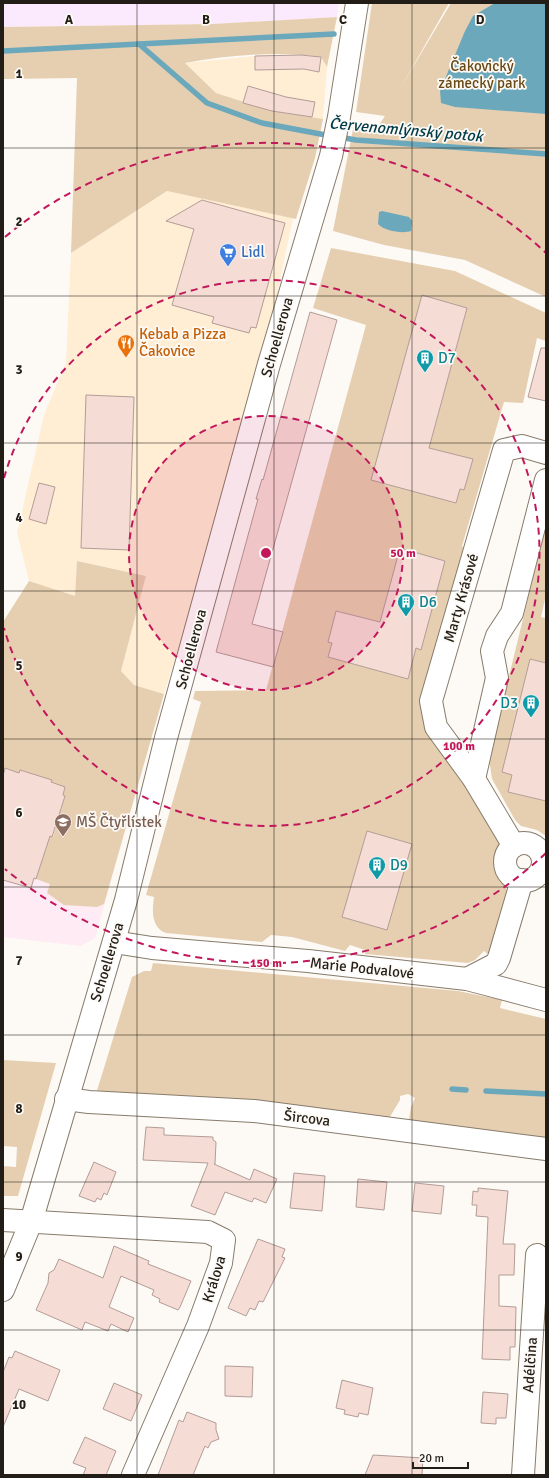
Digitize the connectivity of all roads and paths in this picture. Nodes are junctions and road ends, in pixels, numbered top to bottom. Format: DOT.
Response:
graph roads {
  1 [pos="357,3"];
  2 [pos="546,453"];
  3 [pos="546,480"];
  4 [pos="474,779"];
  5 [pos="514,846"];
  6 [pos="544,865"];
  7 [pos="522,880"];
  8 [pos="114,942"];
  9 [pos="467,979"];
  10 [pos="546,1000"];
  11 [pos="66,1099"];
  12 [pos="546,1149"];
  13 [pos="3,1220"];
  14 [pos="31,1222"];
  15 [pos="537,1254"];
  16 [pos="3,1290"];
  17 [pos="133,1475"];
  18 [pos="523,1475"];
  1 -- 8 [label="street, Schoellerova"];
  2 -- 4 [label="street, Marty Krásové"];
  3 -- 4 [label="street"];
  4 -- 5 [label="street, Marty Krásové"];
  5 -- 6 [label="street"];
  5 -- 7 [label="street"];
  6 -- 7 [label="street"];
  7 -- 9 [label="street"];
  8 -- 9 [label="street, Marie Podvalové"];
  8 -- 11 [label="street, Schoellerova"];
  9 -- 10 [label="street, Marie Podvalové"];
  11 -- 12 [label="street, Šircova"];
  11 -- 14 [label="street, Schoellerova"];
  13 -- 14 [label="street"];
  14 -- 16 [label="street, Schoellerova"];
  14 -- 17 [label="street, Králova"];
  15 -- 18 [label="street, Adélčina"];
}
